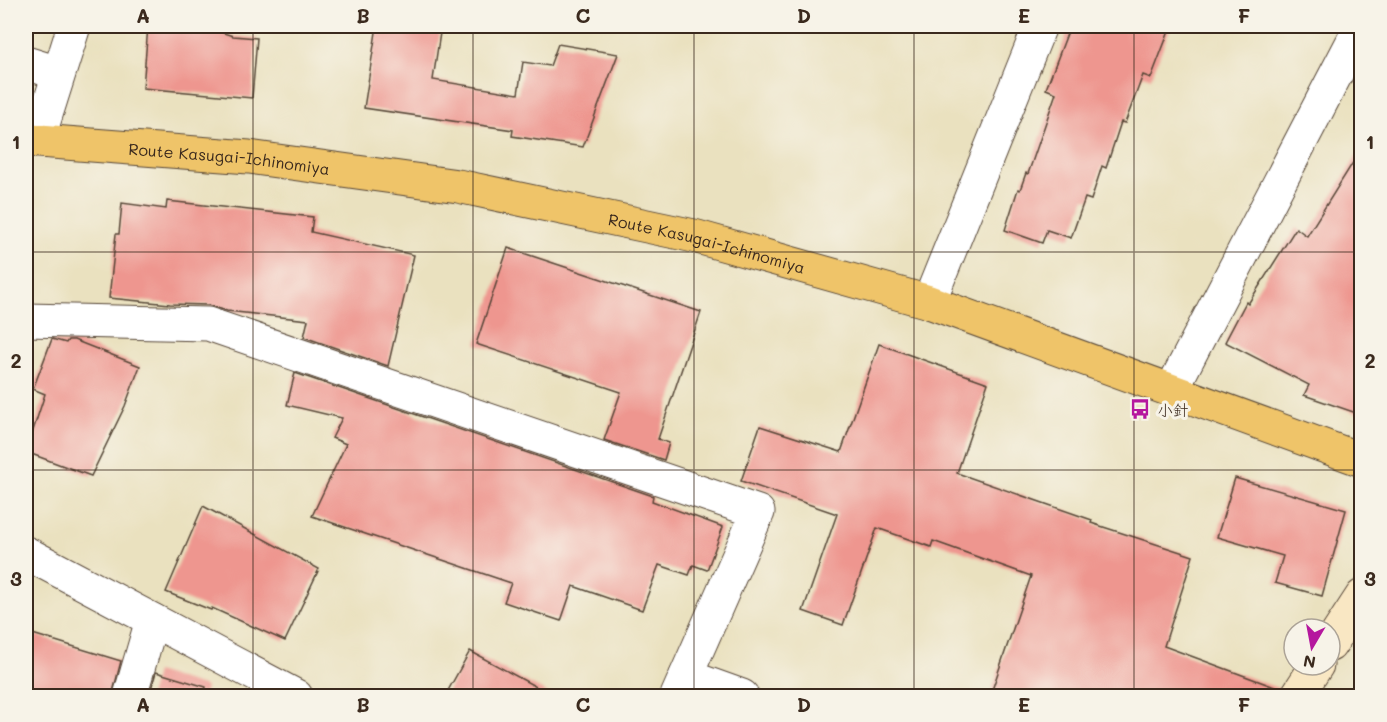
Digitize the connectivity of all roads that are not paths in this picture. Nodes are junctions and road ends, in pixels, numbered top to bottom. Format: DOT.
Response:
graph roads {
  1 [pos="74,26"];
  2 [pos="1040,26"];
  3 [pos="1361,26"];
  4 [pos="26,63"];
  5 [pos="58,73"];
  6 [pos="32,140"];
  7 [pos="929,302"];
  8 [pos="26,320"];
  9 [pos="1171,391"];
  10 [pos="1362,460"];
  11 [pos="26,553"];
  12 [pos="1362,596"];
  13 [pos="152,620"];
  14 [pos="1342,627"];
  15 [pos="1309,677"];
  16 [pos="681,686"];
  17 [pos="130,696"];
  18 [pos="296,696"];
  19 [pos="742,696"];
  20 [pos="1297,696"];
  1 -- 5 [label="street"];
  2 -- 7 [label="street"];
  3 -- 9 [label="street"];
  4 -- 5 [label="street"];
  5 -- 6 [label="street"];
  6 -- 7 [label="main road, Route Kasugai-Ichinomiya"];
  7 -- 9 [label="main road, Route Kasugai-Ichinomiya"];
  8 -- 16 [label="street"];
  9 -- 10 [label="main road, Route Kasugai-Ichinomiya"];
  11 -- 13 [label="street"];
  12 -- 14 [label="street"];
  13 -- 17 [label="street"];
  13 -- 18 [label="street"];
  15 -- 20 [label="street"];
  16 -- 19 [label="street"];
}
